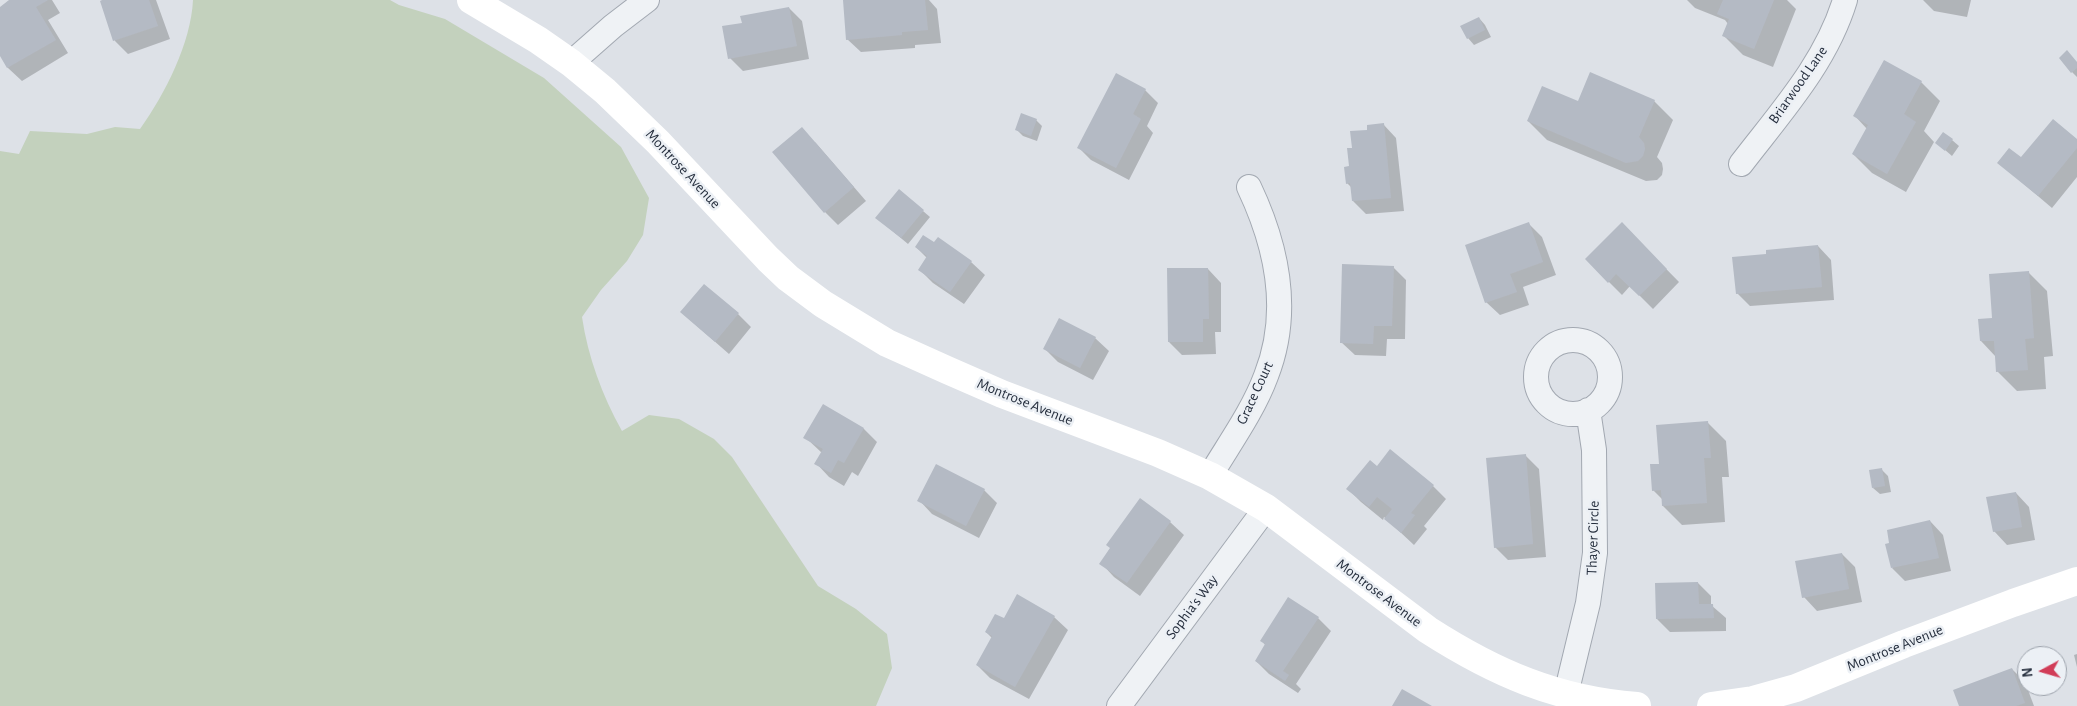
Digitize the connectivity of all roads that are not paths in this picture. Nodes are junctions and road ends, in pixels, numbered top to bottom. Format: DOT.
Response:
graph roads {
  1 [pos="471,0"];
  2 [pos="647,0"];
  3 [pos="1845,0"];
  4 [pos="571,63"];
  5 [pos="1741,164"];
  6 [pos="1249,187"];
  7 [pos="1588,410"];
  8 [pos="1210,476"];
  9 [pos="1266,508"];
  10 [pos="2077,581"];
  11 [pos="1566,694"];
  12 [pos="1726,705"];
  13 [pos="1119,706"];
  14 [pos="1638,706"];
  1 -- 4 [label="main road, Montrose Avenue"];
  2 -- 4 [label="street"];
  3 -- 5 [label="street, Briarwood Lane"];
  4 -- 8 [label="main road, Montrose Avenue"];
  6 -- 8 [label="street, Grace Court"];
  7 -- 11 [label="street, Thayer Circle"];
  8 -- 9 [label="main road, Montrose Avenue"];
  9 -- 11 [label="main road, Montrose Avenue"];
  9 -- 13 [label="street, Sophia's Way"];
  10 -- 12 [label="main road, Montrose Avenue"];
  11 -- 14 [label="main road, Montrose Avenue"];
}
